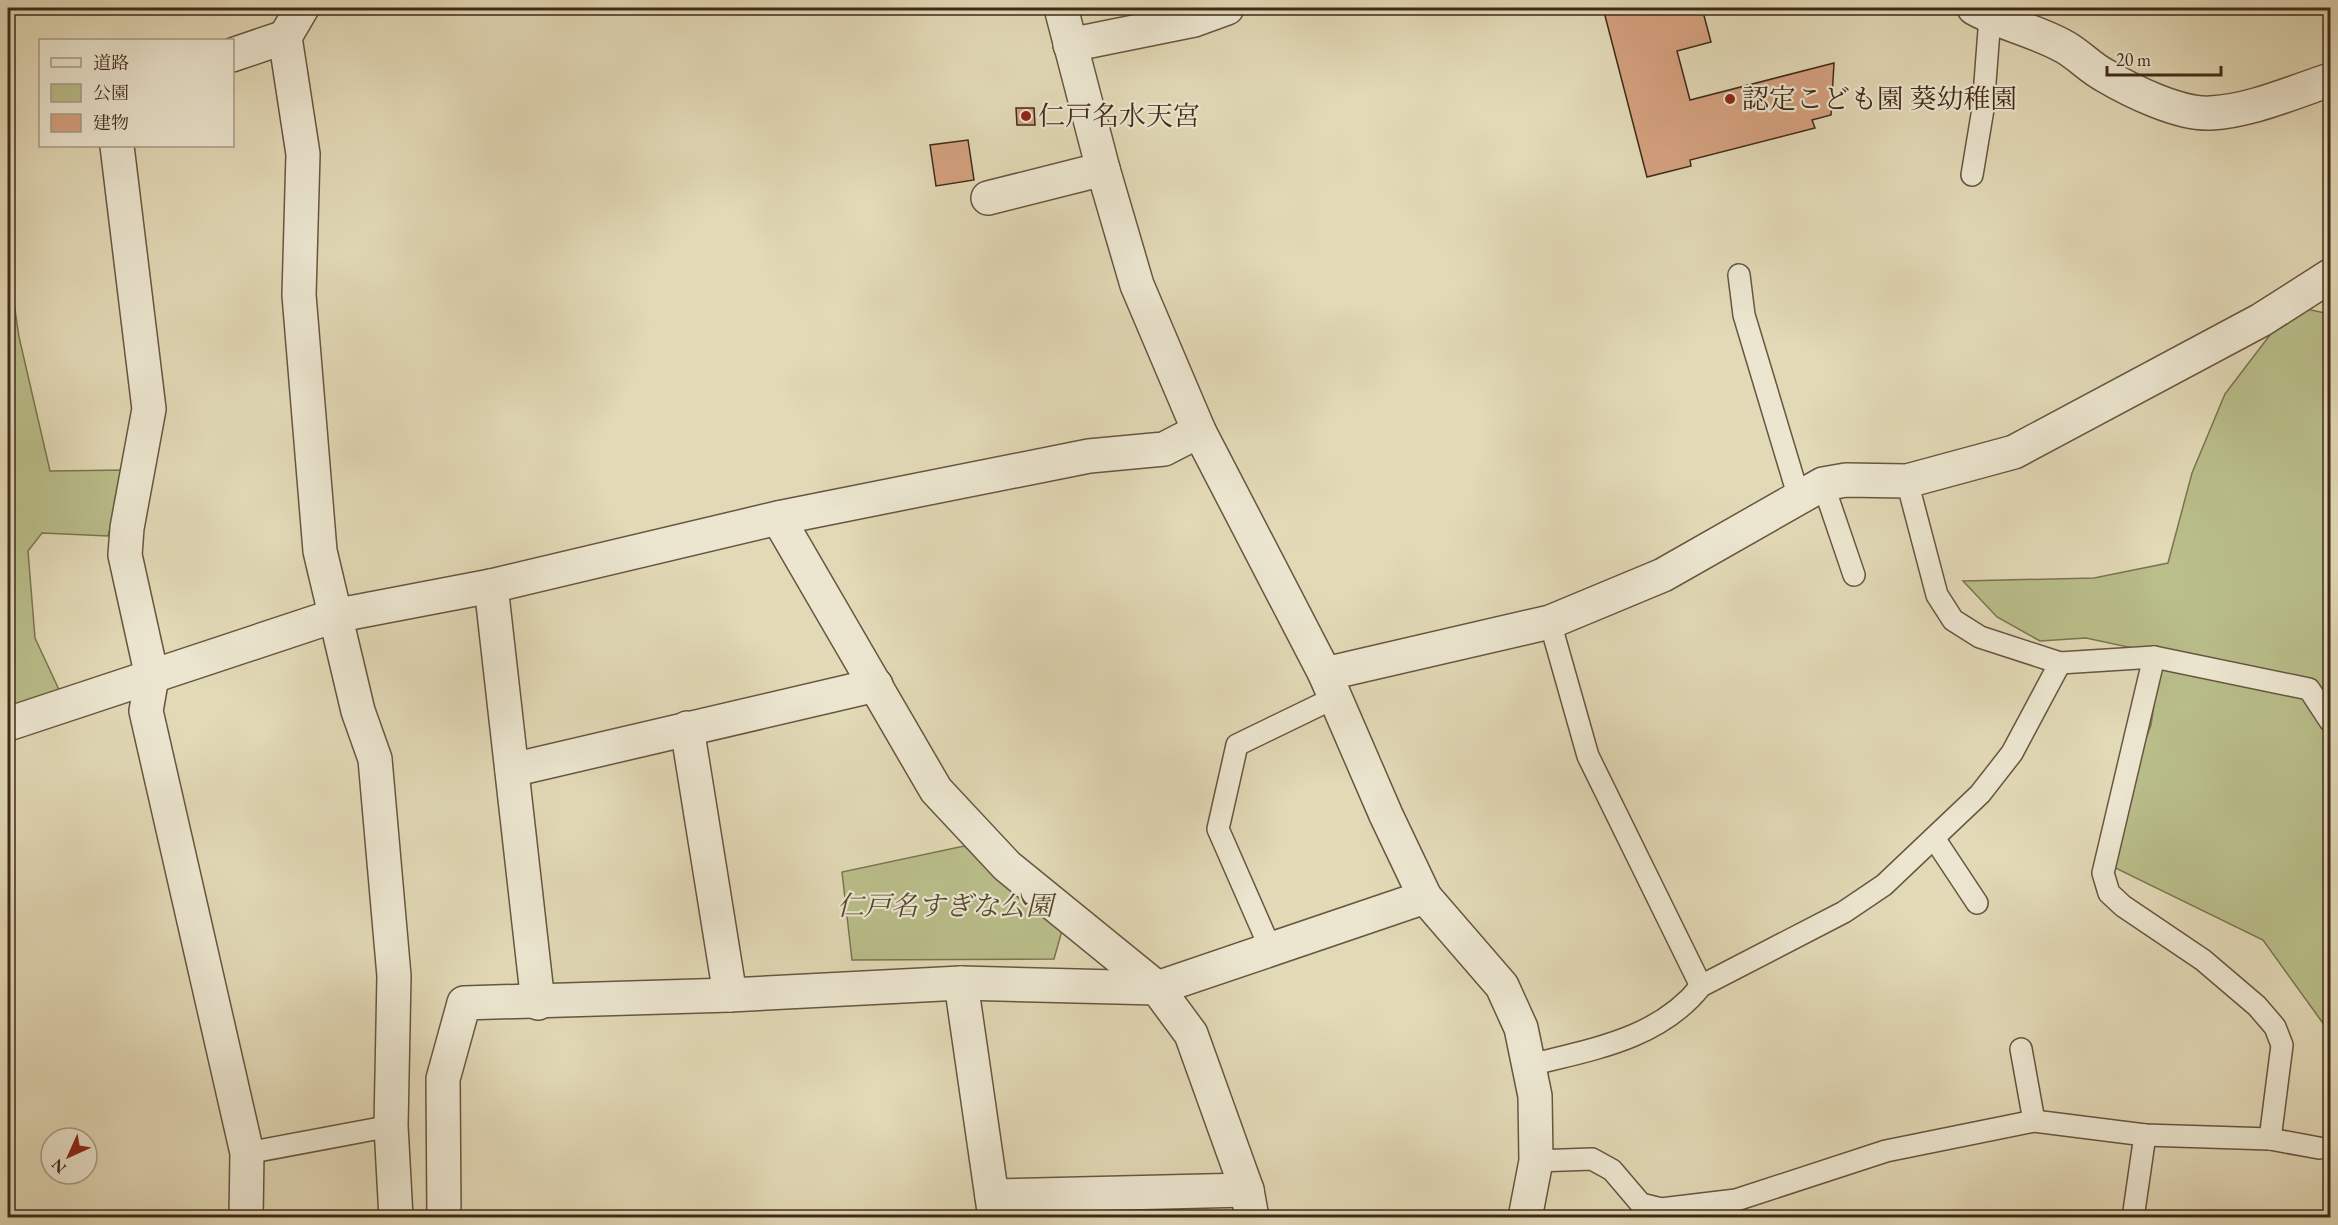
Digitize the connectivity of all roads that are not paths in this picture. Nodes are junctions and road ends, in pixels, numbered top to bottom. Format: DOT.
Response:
graph roads {
  1 [pos="302,8"];
  2 [pos="1061,8"];
  3 [pos="1227,8"];
  4 [pos="1982,12"];
  5 [pos="285,37"];
  6 [pos="1070,45"];
  7 [pos="234,55"];
  8 [pos="2331,80"];
  9 [pos="117,147"];
  10 [pos="1103,169"];
  11 [pos="1972,175"];
  12 [pos="988,198"];
  13 [pos="1739,275"];
  14 [pos="2331,276"];
  15 [pos="1199,431"];
  16 [pos="1907,481"];
  17 [pos="1811,491"];
  18 [pos="778,518"];
  19 [pos="1854,575"];
  20 [pos="491,586"];
  21 [pos="334,616"];
  22 [pos="1550,622"];
  23 [pos="2154,657"];
  24 [pos="2060,663"];
  25 [pos="152,676"];
  26 [pos="876,685"];
  27 [pos="1330,686"];
  28 [pos="2331,721"];
  29 [pos="8,724"];
  30 [pos="687,729"];
  31 [pos="512,770"];
  32 [pos="1934,838"];
  33 [pos="1425,897"];
  34 [pos="1977,903"];
  35 [pos="1271,950"];
  36 [pos="961,983"];
  37 [pos="1701,986"];
  38 [pos="1157,988"];
  39 [pos="729,995"];
  40 [pos="538,1003"];
  41 [pos="2020,1049"];
  42 [pos="1530,1065"];
  43 [pos="2034,1121"];
  44 [pos="391,1126"];
  45 [pos="2145,1135"];
  46 [pos="2270,1139"];
  47 [pos="2319,1148"];
  48 [pos="247,1154"];
  49 [pos="1536,1161"];
  50 [pos="1250,1204"];
  51 [pos="994,1207"];
  52 [pos="246,1218"];
  53 [pos="396,1218"];
  54 [pos="444,1218"];
  55 [pos="1525,1218"];
  56 [pos="2133,1218"];
  1 -- 5 [label="street"];
  2 -- 6 [label="street"];
  3 -- 6 [label="street"];
  4 -- 8 [label="street"];
  4 -- 11 [label="lane"];
  5 -- 7 [label="street"];
  5 -- 21 [label="street"];
  6 -- 10 [label="street"];
  9 -- 25 [label="street"];
  10 -- 12 [label="street"];
  10 -- 15 [label="street"];
  13 -- 17 [label="lane"];
  14 -- 16 [label="street"];
  15 -- 18 [label="street"];
  15 -- 27 [label="street"];
  16 -- 17 [label="street"];
  16 -- 24 [label="lane"];
  17 -- 19 [label="lane"];
  17 -- 22 [label="street"];
  18 -- 20 [label="street"];
  18 -- 26 [label="street"];
  20 -- 21 [label="street"];
  20 -- 31 [label="street"];
  21 -- 25 [label="street"];
  21 -- 44 [label="street"];
  22 -- 27 [label="street"];
  22 -- 37 [label="lane"];
  23 -- 24 [label="lane"];
  23 -- 28 [label="lane"];
  23 -- 46 [label="lane"];
  24 -- 32 [label="lane"];
  25 -- 29 [label="street"];
  25 -- 48 [label="street"];
  26 -- 30 [label="street"];
  26 -- 38 [label="street"];
  27 -- 33 [label="street"];
  27 -- 35 [label="lane"];
  30 -- 31 [label="street"];
  30 -- 39 [label="street"];
  31 -- 40 [label="street"];
  32 -- 34 [label="lane"];
  32 -- 37 [label="lane"];
  33 -- 35 [label="street"];
  33 -- 42 [label="street"];
  35 -- 38 [label="street"];
  36 -- 38 [label="street"];
  36 -- 39 [label="street"];
  36 -- 51 [label="street"];
  37 -- 42 [label="lane"];
  38 -- 50 [label="street"];
  39 -- 40 [label="street"];
  40 -- 54 [label="street"];
  41 -- 43 [label="lane"];
  42 -- 49 [label="street"];
  43 -- 45 [label="lane"];
  43 -- 49 [label="lane"];
  44 -- 48 [label="lane"];
  44 -- 53 [label="street"];
  45 -- 46 [label="lane"];
  45 -- 56 [label="lane"];
  46 -- 47 [label="lane"];
  48 -- 52 [label="street"];
  49 -- 55 [label="street"];
  50 -- 51 [label="street"];
}
